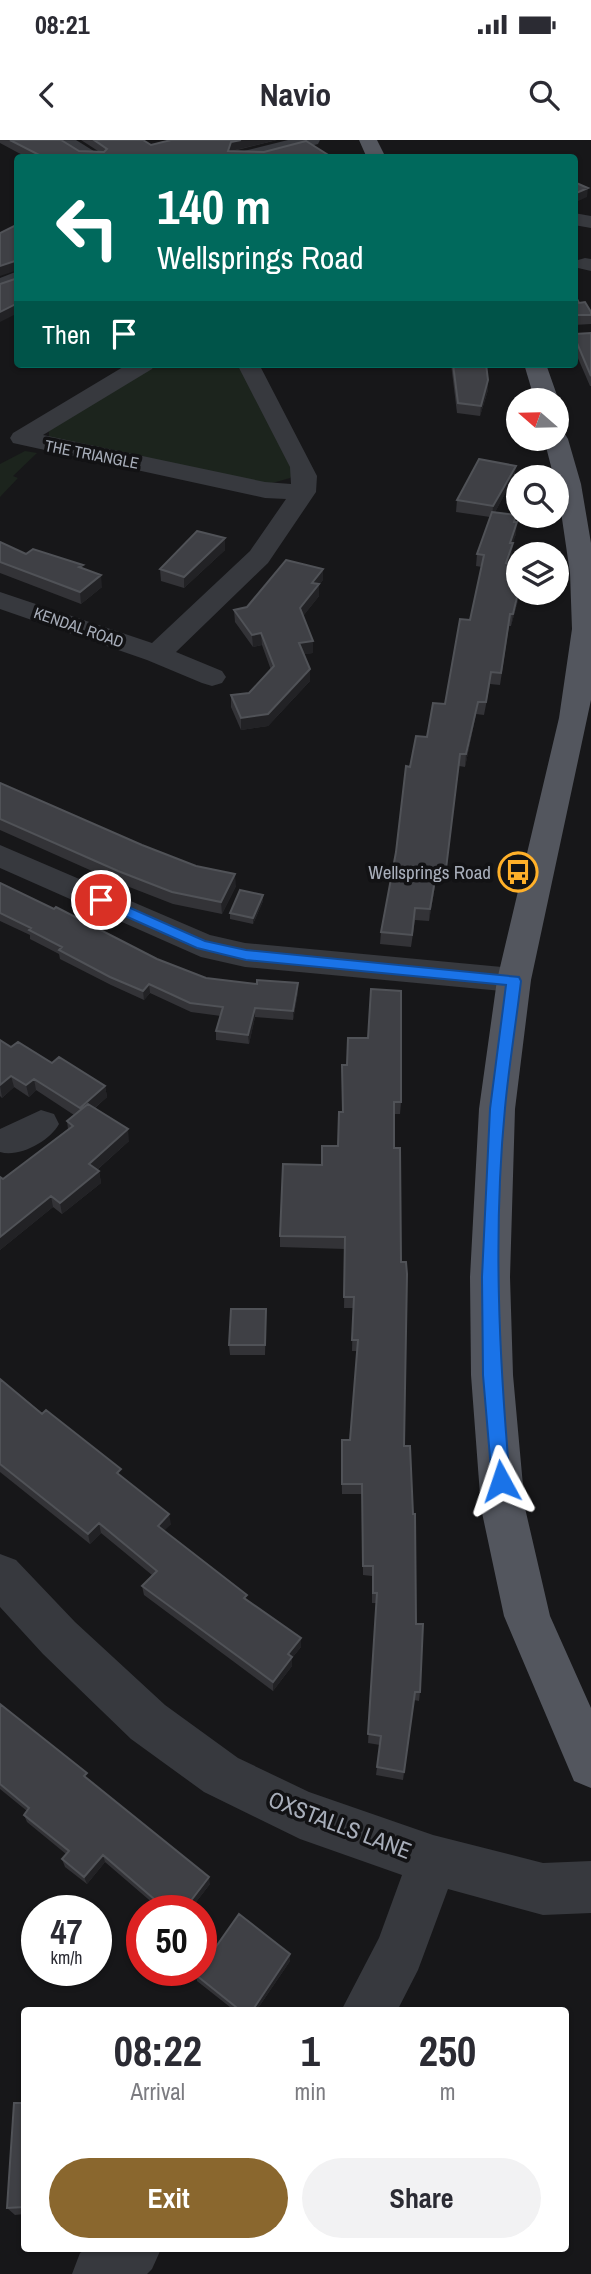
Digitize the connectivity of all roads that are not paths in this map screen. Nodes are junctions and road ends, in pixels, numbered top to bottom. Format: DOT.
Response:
graph roads {
  1 [pos="62,140"];
  2 [pos="311,140"];
  3 [pos="88,154"];
  4 [pos="255,154"];
  5 [pos="137,368"];
  6 [pos="250,368"];
  7 [pos="536,368"];
  8 [pos="543,388"];
  9 [pos="22,438"];
  10 [pos="0,452"];
  11 [pos="559,452"];
  12 [pos="303,492"];
  13 [pos="587,574"];
  14 [pos="0,600"];
  15 [pos="589,629"];
  16 [pos="157,654"];
  17 [pos="212,677"];
  18 [pos="0,855"];
  19 [pos="514,981"];
  20 [pos="0,1575"];
  21 [pos="591,1764"];
  22 [pos="433,1860"];
  23 [pos="591,1887"];
  24 [pos="370,2007"];
  25 [pos="128,2252"];
  26 [pos="101,2274"];
  1 -- 3 [label="street"];
  2 -- 4 [label="street"];
  5 -- 9 [label="street, THE TRIANGLE"];
  6 -- 12 [label="street"];
  7 -- 8 [label="main road"];
  9 -- 10 [label="street"];
  9 -- 12 [label="street, THE TRIANGLE"];
  11 -- 13 [label="main road"];
  12 -- 16 [label="street"];
  13 -- 15 [label="main road"];
  14 -- 16 [label="street, KENDAL ROAD"];
  15 -- 19 [label="main road"];
  16 -- 17 [label="street, KENDAL ROAD"];
  18 -- 19 [label="street"];
  19 -- 21 [label="main road"];
  20 -- 22 [label="street, OXSTALLS LANE"];
  22 -- 23 [label="street, OXSTALLS LANE"];
  22 -- 24 [label="street"];
  25 -- 26 [label="street"];
}
